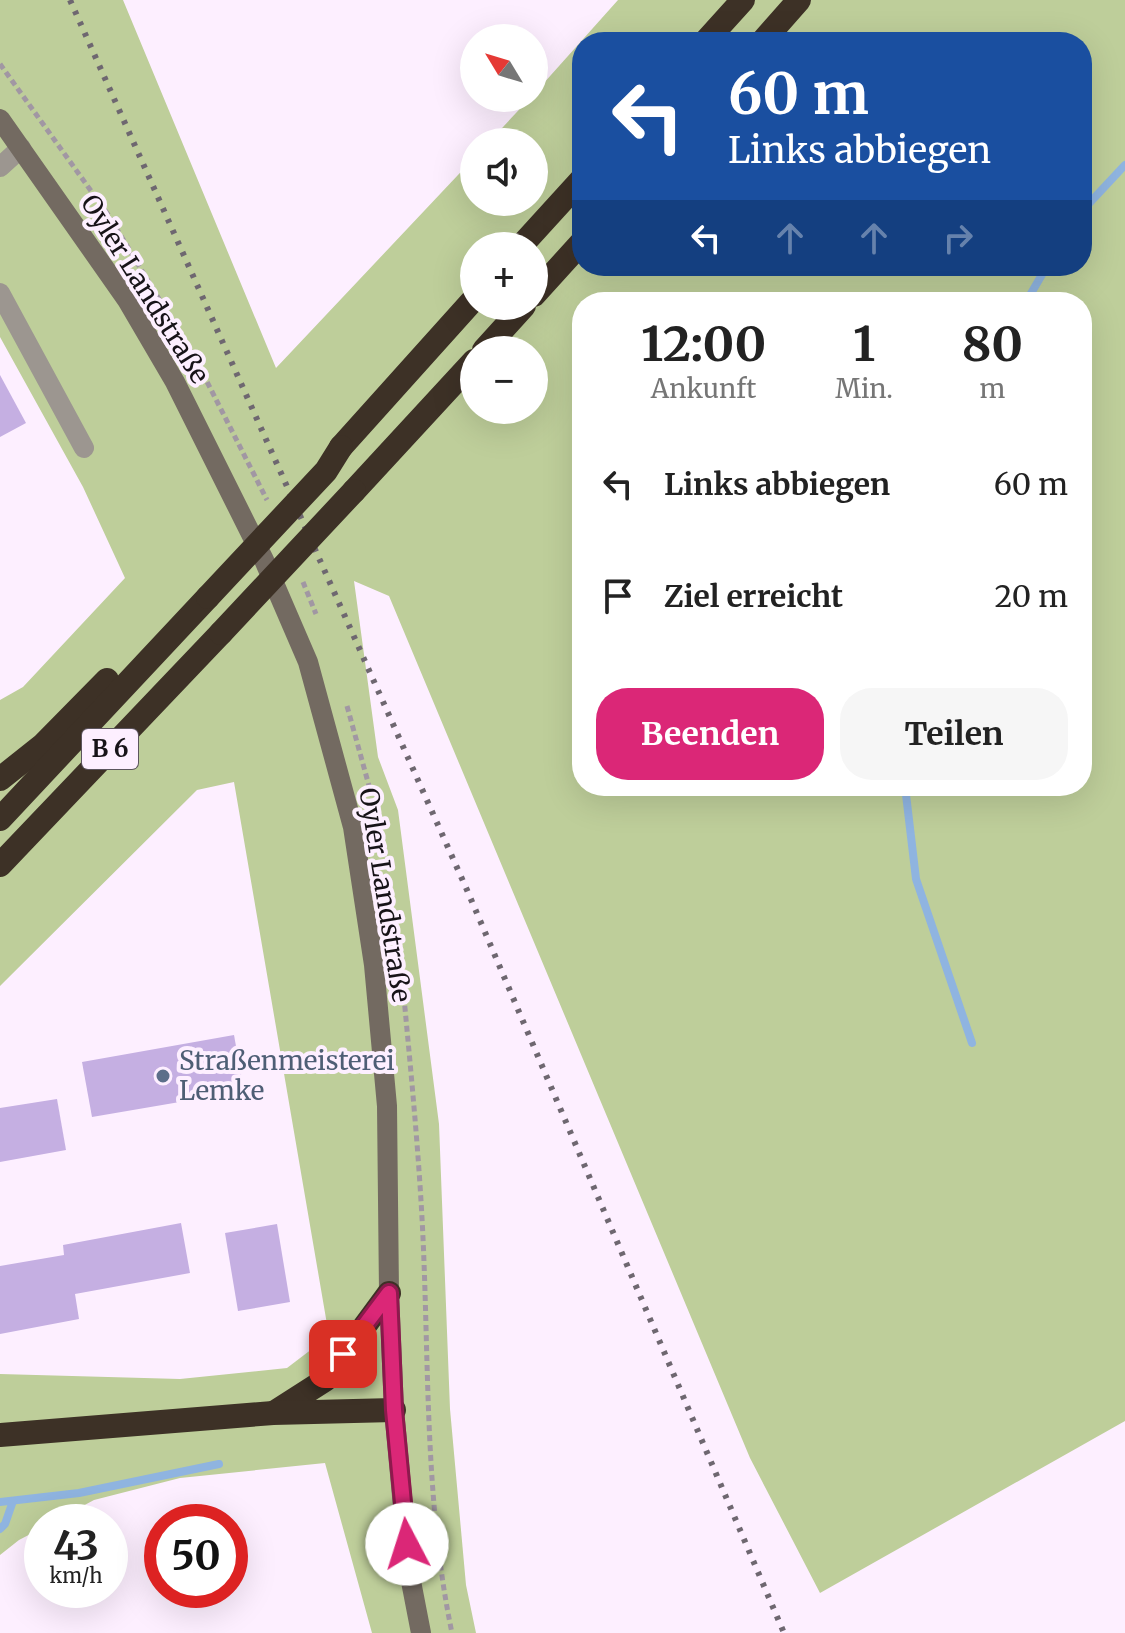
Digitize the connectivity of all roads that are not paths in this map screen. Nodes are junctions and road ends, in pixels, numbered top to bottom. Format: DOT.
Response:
graph roads {
  1 [pos="743,0"];
  2 [pos="799,0"];
  3 [pos="714,32"];
  4 [pos="771,32"];
  5 [pos="0,119"];
  6 [pos="21,148"];
  7 [pos="0,167"];
  8 [pos="572,190"];
  9 [pos="534,232"];
  10 [pos="572,253"];
  11 [pos="548,280"];
  12 [pos="0,293"];
  13 [pos="460,315"];
  14 [pos="511,320"];
  15 [pos="497,336"];
  16 [pos="460,376"];
  17 [pos="84,448"];
  18 [pos="204,590"];
  19 [pos="0,779"];
  20 [pos="0,819"];
  21 [pos="0,865"];
  22 [pos="389,1293"];
  23 [pos="394,1410"];
  24 [pos="273,1413"];
  25 [pos="0,1435"];
  26 [pos="421,1633"];
  1 -- 3 [label="highway"];
  2 -- 4 [label="highway"];
  5 -- 6 [label="main road, Oyler Landstraße"];
  6 -- 7 [label="street"];
  6 -- 22 [label="main road, Oyler Landstraße"];
  8 -- 9 [label="highway"];
  10 -- 11 [label="highway"];
  12 -- 17 [label="street"];
  13 -- 18 [label="highway, B 6, bridge"];
  14 -- 15 [label="highway"];
  16 -- 21 [label="highway, B 6, bridge"];
  18 -- 19 [label="highway"];
  18 -- 20 [label="highway, B 6"];
  22 -- 23 [label="main road, Oyler Landstraße"];
  22 -- 24 [label="highway"];
  23 -- 24 [label="highway"];
  23 -- 26 [label="main road, Oyler Landstraße"];
  24 -- 25 [label="highway"];
}
